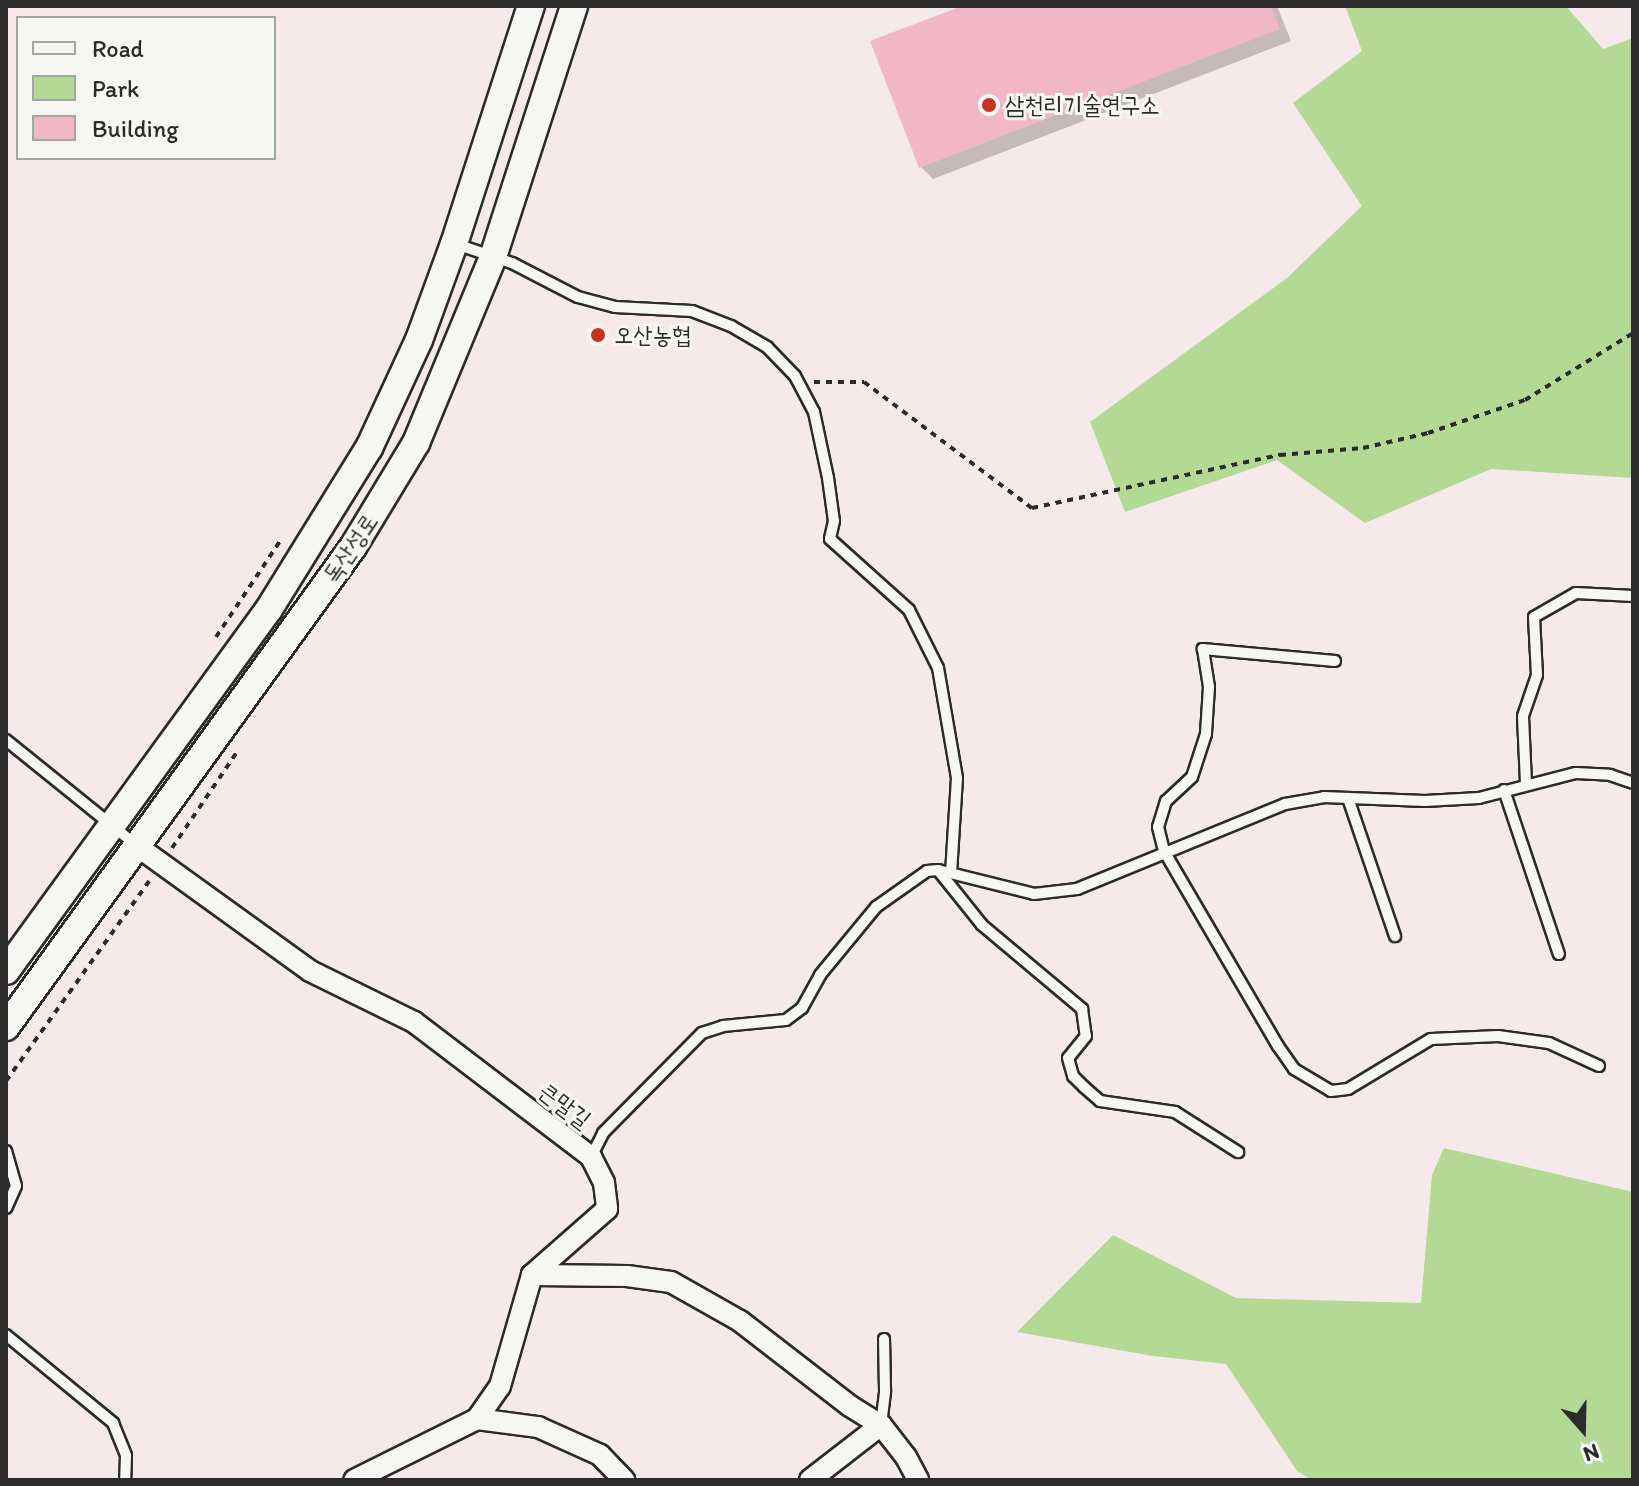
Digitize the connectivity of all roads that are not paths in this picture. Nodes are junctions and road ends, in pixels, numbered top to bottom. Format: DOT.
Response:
graph roads {
  1 [pos="531,6"];
  2 [pos="574,6"];
  3 [pos="454,244"];
  4 [pos="493,257"];
  5 [pos="1633,596"];
  6 [pos="1335,661"];
  7 [pos="6,740"];
  8 [pos="1526,783"];
  9 [pos="1633,783"];
  10 [pos="1504,790"];
  11 [pos="1348,798"];
  12 [pos="112,825"];
  13 [pos="137,846"];
  14 [pos="1164,851"];
  15 [pos="938,870"];
  16 [pos="951,873"];
  17 [pos="1395,936"];
  18 [pos="1559,954"];
  19 [pos="6,971"];
  20 [pos="6,1027"];
  21 [pos="1599,1066"];
  22 [pos="6,1151"];
  23 [pos="1238,1152"];
  24 [pos="591,1157"];
  25 [pos="6,1208"];
  26 [pos="532,1275"];
  27 [pos="6,1335"];
  28 [pos="884,1339"];
  29 [pos="477,1419"];
  30 [pos="881,1425"];
  31 [pos="125,1480"];
  32 [pos="354,1480"];
  33 [pos="624,1480"];
  34 [pos="810,1480"];
  35 [pos="918,1480"];
  1 -- 3 [label="street, 독산성로"];
  2 -- 4 [label="street, 독산성로"];
  3 -- 4 [label="lane"];
  3 -- 12 [label="street, 독산성로"];
  4 -- 13 [label="street, 독산성로"];
  4 -- 16 [label="lane"];
  5 -- 8 [label="lane"];
  6 -- 14 [label="lane"];
  7 -- 12 [label="lane"];
  8 -- 9 [label="lane"];
  8 -- 10 [label="lane"];
  10 -- 11 [label="lane"];
  10 -- 18 [label="lane"];
  11 -- 14 [label="lane"];
  11 -- 17 [label="lane"];
  12 -- 13 [label="lane"];
  12 -- 19 [label="street, 독산성로"];
  13 -- 20 [label="street, 독산성로"];
  13 -- 24 [label="street, 큰말길"];
  14 -- 16 [label="lane"];
  14 -- 21 [label="lane"];
  15 -- 16 [label="lane"];
  15 -- 23 [label="lane"];
  15 -- 24 [label="lane"];
  22 -- 25 [label="lane"];
  24 -- 26 [label="street, 큰말길"];
  26 -- 29 [label="street"];
  26 -- 30 [label="street"];
  27 -- 31 [label="lane"];
  28 -- 30 [label="lane"];
  29 -- 32 [label="street"];
  29 -- 33 [label="street"];
  30 -- 34 [label="street"];
  30 -- 35 [label="street"];
}
